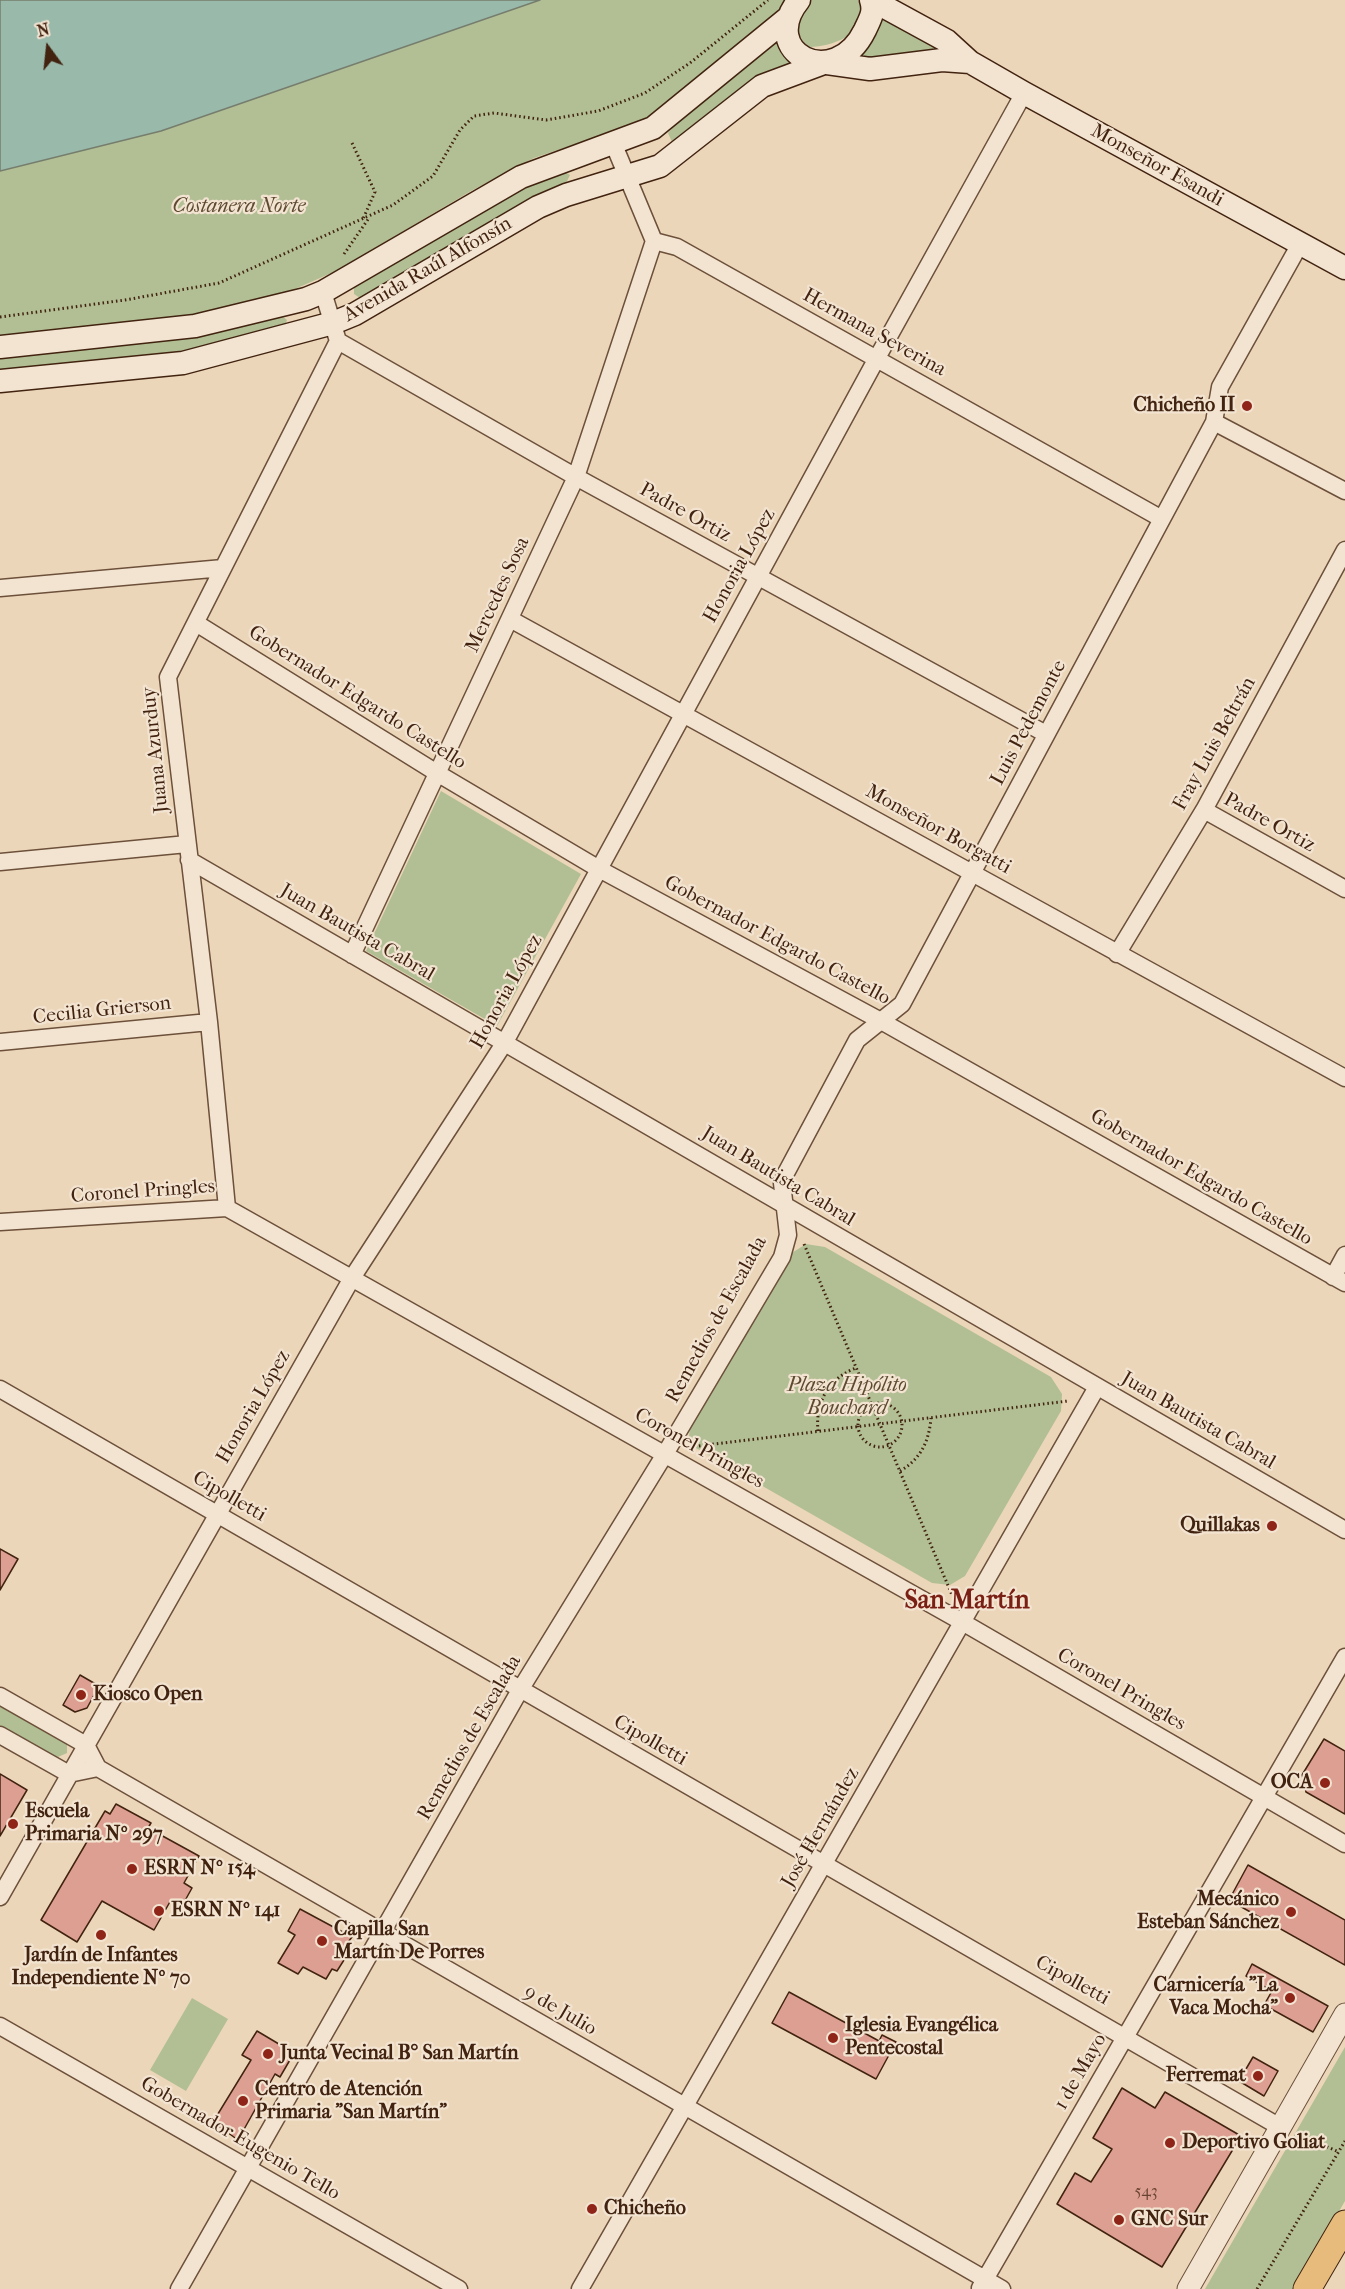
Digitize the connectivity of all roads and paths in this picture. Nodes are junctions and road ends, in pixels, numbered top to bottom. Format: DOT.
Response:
graph roads {
  1 [pos="768,0"];
  2 [pos="872,0"];
  3 [pos="794,9"];
  4 [pos="970,62"];
  5 [pos="824,63"];
  6 [pos="1024,93"];
  7 [pos="352,143"];
  8 [pos="614,144"];
  9 [pos="627,175"];
  10 [pos="370,216"];
  11 [pos="363,219"];
  12 [pos="654,241"];
  13 [pos="1300,244"];
  14 [pos="1345,268"];
  15 [pos="346,279"];
  16 [pos="323,292"];
  17 [pos="0,317"];
  18 [pos="336,332"];
  19 [pos="0,347"];
  20 [pos="877,358"];
  21 [pos="0,381"];
  22 [pos="1214,422"];
  23 [pos="576,477"];
  24 [pos="1345,491"];
  25 [pos="1162,519"];
  26 [pos="1345,550"];
  27 [pos="223,568"];
  28 [pos="758,577"];
  29 [pos="0,588"];
  30 [pos="510,619"];
  31 [pos="196,623"];
  32 [pos="682,715"];
  33 [pos="1046,734"];
  34 [pos="437,773"];
  35 [pos="1204,810"];
  36 [pos="188,852"];
  37 [pos="0,862"];
  38 [pos="599,868"];
  39 [pos="974,872"];
  40 [pos="1345,890"];
  41 [pos="1117,954"];
  42 [pos="352,955"];
  43 [pos="881,1021"];
  44 [pos="209,1022"];
  45 [pos="0,1042"];
  46 [pos="505,1042"];
  47 [pos="1345,1078"];
  48 [pos="787,1207"];
  49 [pos="227,1208"];
  50 [pos="0,1222"];
  51 [pos="1345,1256"];
  52 [pos="352,1278"];
  53 [pos="1339,1280"];
  54 [pos="856,1368"];
  55 [pos="0,1389"];
  56 [pos="1094,1393"];
  57 [pos="872,1404"];
  58 [pos="931,1418"];
  59 [pos="902,1421"];
  60 [pos="880,1423"];
  61 [pos="858,1426"];
  62 [pos="818,1431"];
  63 [pos="889,1445"];
  64 [pos="666,1452"];
  65 [pos="900,1472"];
  66 [pos="216,1514"];
  67 [pos="1345,1530"];
  68 [pos="963,1623"];
  69 [pos="1345,1657"];
  70 [pos="520,1690"];
  71 [pos="0,1695"];
  72 [pos="0,1735"];
  73 [pos="86,1745"];
  74 [pos="98,1768"];
  75 [pos="69,1774"];
  76 [pos="1264,1797"];
  77 [pos="1345,1844"];
  78 [pos="824,1866"];
  79 [pos="0,1897"];
  80 [pos="383,1933"];
  81 [pos="1345,2014"];
  82 [pos="0,2026"];
  83 [pos="1126,2036"];
  84 [pos="685,2107"];
  85 [pos="1280,2127"];
  86 [pos="1345,2141"];
  87 [pos="1339,2152"];
  88 [pos="249,2168"];
  89 [pos="1345,2224"];
  90 [pos="982,2284"];
  91 [pos="179,2289"];
  92 [pos="459,2289"];
  93 [pos="580,2289"];
  94 [pos="1002,2289"];
  95 [pos="1188,2289"];
  96 [pos="1257,2289"];
  97 [pos="1307,2289"];
  1 -- 10 [label="path"];
  2 -- 4 [label="main road, Monseñor Esandi"];
  2 -- 5 [label="main road, Avenida Raúl Alfonsín"];
  3 -- 5 [label="main road, Avenida Raúl Alfonsín"];
  3 -- 8 [label="main road, Avenida Raúl Alfonsín"];
  4 -- 5 [label="main road, Monseñor Esandi"];
  4 -- 6 [label="main road, Monseñor Esandi"];
  5 -- 9 [label="main road, Avenida Raúl Alfonsín"];
  6 -- 13 [label="main road, Monseñor Esandi"];
  6 -- 20 [label="street, Honoria López"];
  7 -- 11 [label="path"];
  8 -- 9 [label="street"];
  8 -- 15 [label="main road, Avenida Raúl Alfonsín"];
  9 -- 12 [label="street"];
  9 -- 18 [label="main road, Avenida Raúl Alfonsín"];
  10 -- 11 [label="path"];
  10 -- 15 [label="path"];
  11 -- 17 [label="path"];
  12 -- 20 [label="street, Hermana Severina"];
  12 -- 23 [label="street, Mercedes Sosa"];
  13 -- 14 [label="main road, Monseñor Esandi"];
  13 -- 22 [label="street, Luis Pedemonte"];
  15 -- 16 [label="main road, Avenida Raúl Alfonsín"];
  16 -- 18 [label="street"];
  16 -- 19 [label="main road, Avenida Raúl Alfonsín"];
  18 -- 21 [label="main road, Avenida Raúl Alfonsín"];
  18 -- 23 [label="street, Padre Ortiz"];
  18 -- 27 [label="street, Juana Azurduy"];
  20 -- 25 [label="street, Hermana Severina"];
  20 -- 28 [label="street, Honoria López"];
  22 -- 24 [label="street"];
  22 -- 25 [label="street, Luis Pedemonte"];
  23 -- 28 [label="street, Padre Ortiz"];
  23 -- 30 [label="street, Mercedes Sosa"];
  25 -- 33 [label="street, Luis Pedemonte"];
  26 -- 35 [label="street, Fray Luis Beltrán"];
  27 -- 29 [label="street"];
  27 -- 31 [label="street, Juana Azurduy"];
  28 -- 32 [label="street, Honoria López"];
  28 -- 33 [label="street, Padre Ortiz"];
  30 -- 32 [label="street, Monseñor Borgatti"];
  30 -- 34 [label="street, Mercedes Sosa"];
  31 -- 34 [label="street, Gobernador Edgardo Castello"];
  31 -- 36 [label="street, Juana Azurduy"];
  32 -- 38 [label="street, Honoria López"];
  32 -- 39 [label="street, Monseñor Borgatti"];
  33 -- 39 [label="street, Luis Pedemonte"];
  34 -- 38 [label="street, Gobernador Edgardo Castello"];
  34 -- 42 [label="street, Mercedes Sosa"];
  35 -- 40 [label="street, Padre Ortiz"];
  35 -- 41 [label="street, Fray Luis Beltrán"];
  36 -- 37 [label="street"];
  36 -- 42 [label="street, Juan Bautista Cabral"];
  36 -- 44 [label="street, Juana Azurduy"];
  38 -- 43 [label="street, Gobernador Edgardo Castello"];
  38 -- 46 [label="street, Honoria López"];
  39 -- 41 [label="street, Monseñor Borgatti"];
  39 -- 43 [label="street, Luis Pedemonte"];
  41 -- 47 [label="street, Monseñor Borgatti"];
  42 -- 46 [label="street, Juan Bautista Cabral"];
  43 -- 48 [label="street, Luis Pedemonte"];
  43 -- 53 [label="street, Gobernador Edgardo Castello"];
  44 -- 45 [label="street, Cecilia Grierson"];
  44 -- 49 [label="street, Juana Azurduy"];
  46 -- 48 [label="street, Juan Bautista Cabral"];
  46 -- 52 [label="street, Honoria López"];
  48 -- 54 [label="path"];
  48 -- 56 [label="street, Juan Bautista Cabral"];
  48 -- 64 [label="street, Remedios de Escalada"];
  49 -- 50 [label="street, Coronel Pringles"];
  49 -- 52 [label="street, Coronel Pringles"];
  51 -- 53 [label="street"];
  52 -- 64 [label="street, Coronel Pringles"];
  52 -- 66 [label="street, Honoria López"];
  54 -- 57 [label="path"];
  54 -- 62 [label="path"];
  55 -- 66 [label="street, Cipolletti"];
  56 -- 58 [label="path"];
  56 -- 67 [label="street, Juan Bautista Cabral"];
  56 -- 68 [label="street, José Hernández"];
  57 -- 59 [label="path"];
  57 -- 60 [label="path"];
  57 -- 61 [label="path"];
  58 -- 59 [label="path"];
  58 -- 65 [label="path"];
  59 -- 60 [label="path"];
  59 -- 63 [label="path"];
  60 -- 61 [label="path"];
  60 -- 63 [label="path"];
  61 -- 62 [label="path"];
  61 -- 63 [label="path"];
  62 -- 64 [label="path"];
  63 -- 65 [label="path"];
  64 -- 68 [label="street, Coronel Pringles"];
  64 -- 70 [label="street, Remedios de Escalada"];
  65 -- 68 [label="path"];
  66 -- 70 [label="street, Cipolletti"];
  66 -- 73 [label="street, Honoria López"];
  68 -- 76 [label="street, Coronel Pringles"];
  68 -- 78 [label="street, José Hernández"];
  69 -- 76 [label="street, 1 de Mayo"];
  70 -- 78 [label="street, Cipolletti"];
  70 -- 80 [label="street, Remedios de Escalada"];
  71 -- 73 [label="street"];
  72 -- 75 [label="street"];
  73 -- 74 [label="street"];
  73 -- 75 [label="street, Honoria López"];
  74 -- 75 [label="street"];
  74 -- 80 [label="street, 9 de Julio"];
  75 -- 79 [label="street, Honoria López"];
  76 -- 77 [label="street, Coronel Pringles"];
  76 -- 83 [label="street, 1 de Mayo"];
  78 -- 83 [label="street, Cipolletti"];
  78 -- 84 [label="street, José Hernández"];
  80 -- 84 [label="street, 9 de Julio"];
  80 -- 88 [label="street, Remedios de Escalada"];
  81 -- 85 [label="street"];
  82 -- 88 [label="street, Gobernador Eugenio Tello"];
  83 -- 85 [label="street, Cipolletti"];
  83 -- 90 [label="street, 1 de Mayo"];
  84 -- 90 [label="street, 9 de Julio"];
  84 -- 93 [label="street, José Hernández"];
  85 -- 87 [label="path"];
  85 -- 95 [label="street"];
  86 -- 87 [label="path"];
  87 -- 96 [label="path"];
  88 -- 91 [label="street, Remedios de Escalada"];
  88 -- 92 [label="street, Gobernador Eugenio Tello"];
  89 -- 97 [label="highway"];
  90 -- 94 [label="street, 9 de Julio"];
}
